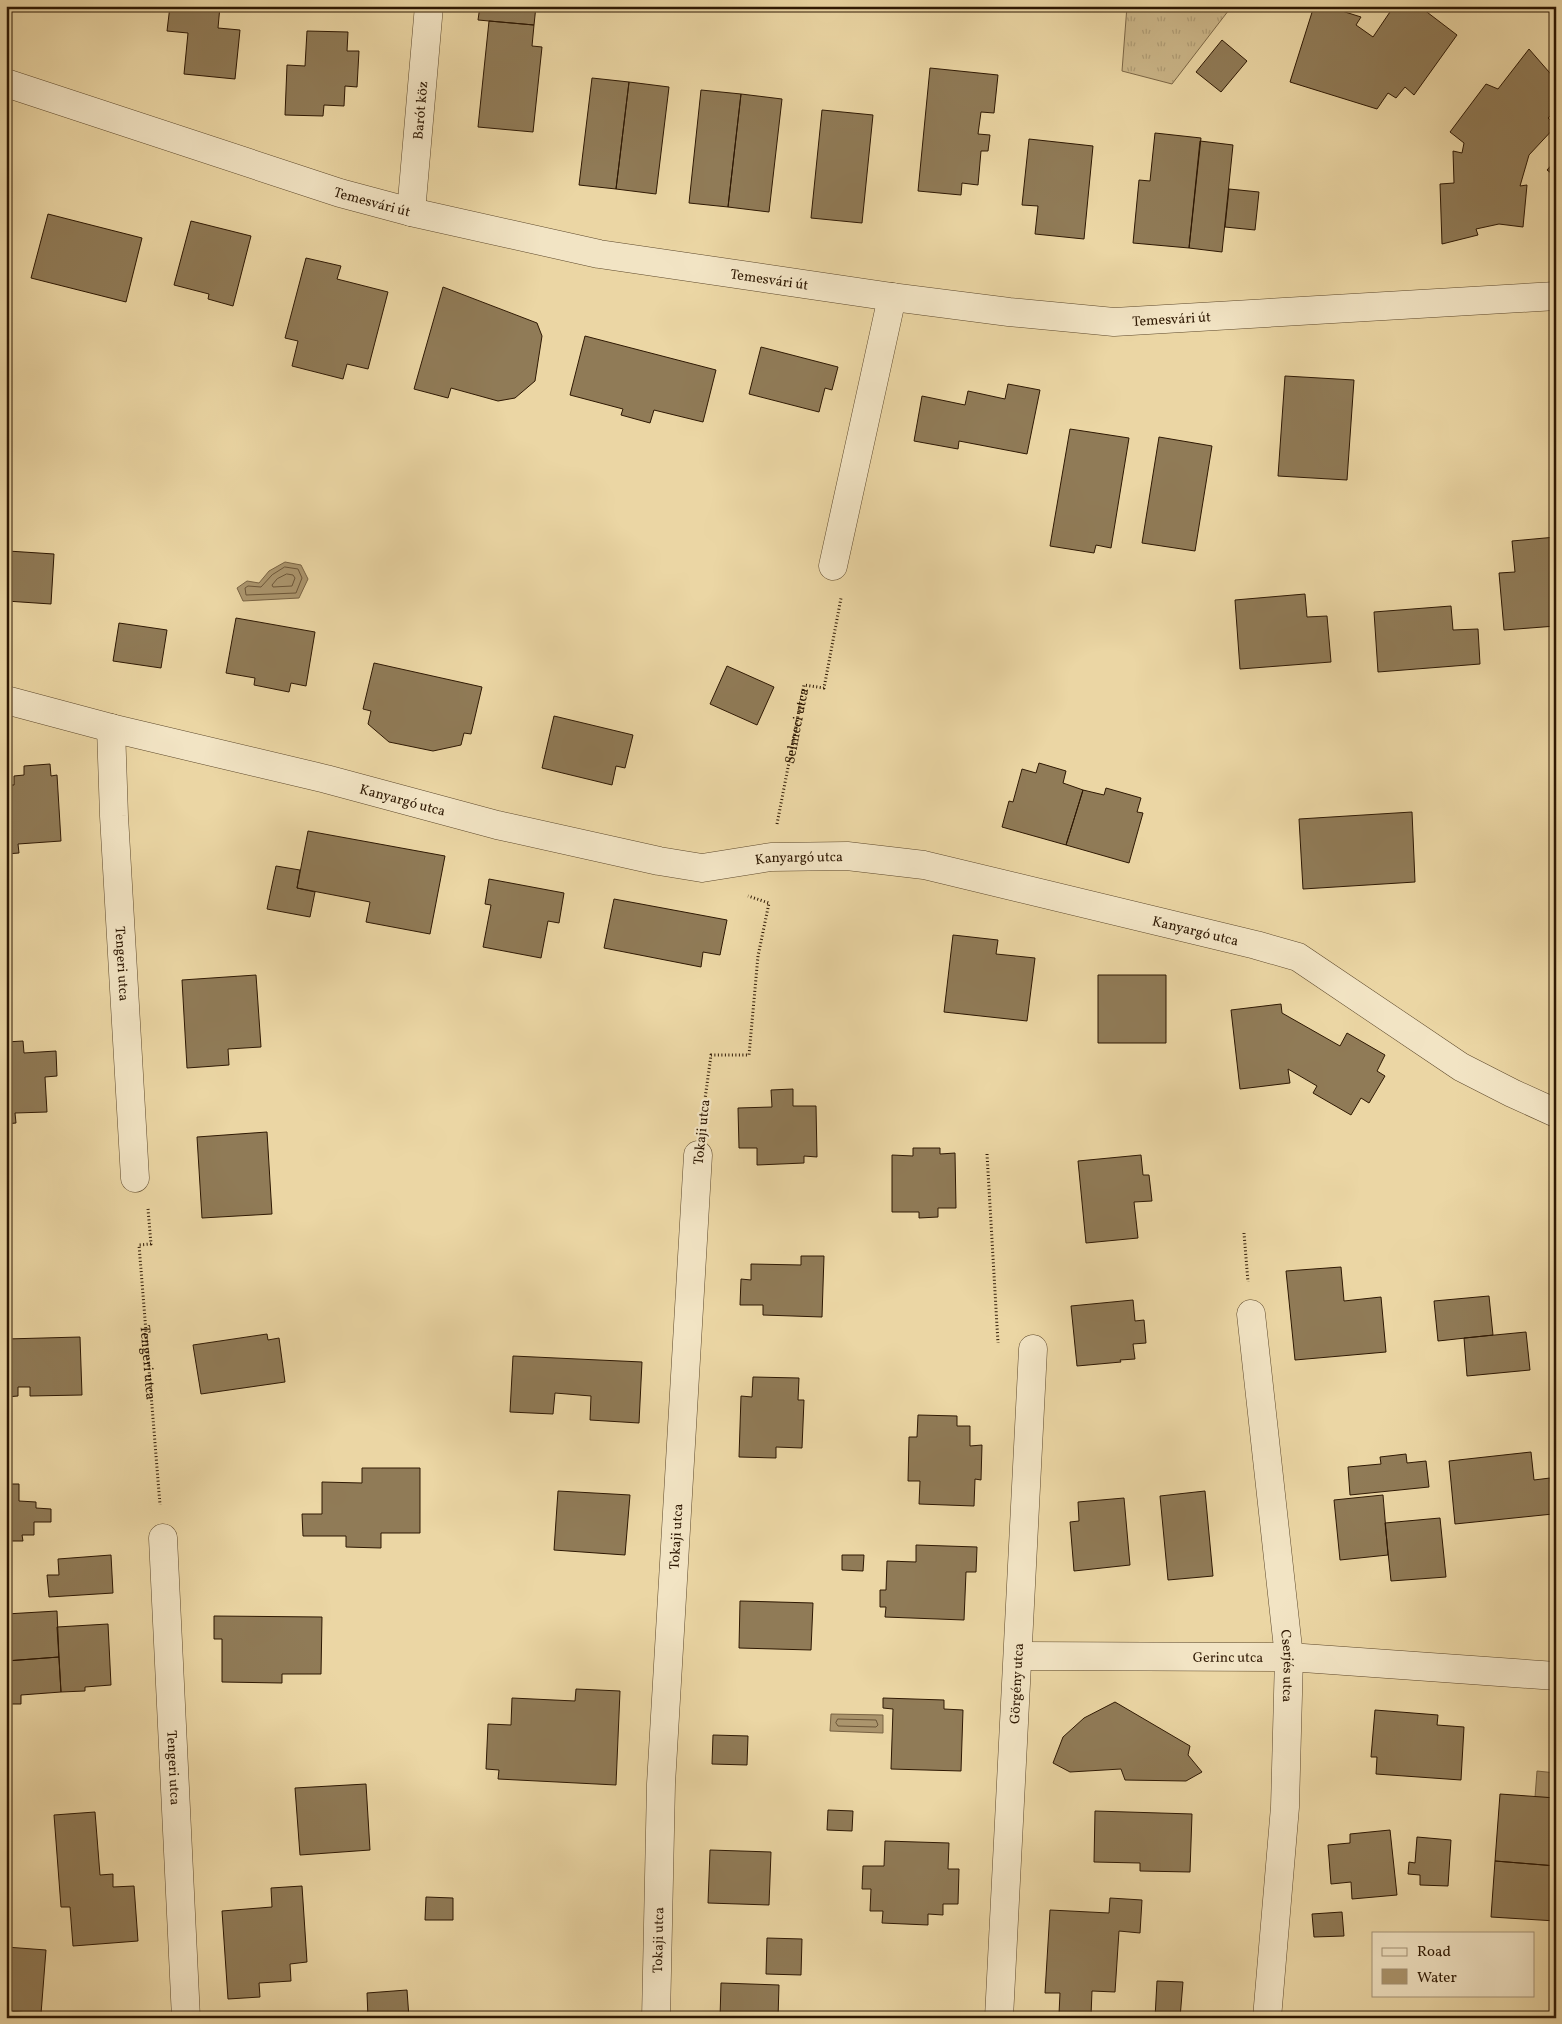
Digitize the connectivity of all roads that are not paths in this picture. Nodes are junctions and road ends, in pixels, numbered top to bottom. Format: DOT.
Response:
graph roads {
  1 [pos="429,6"];
  2 [pos="6,83"];
  3 [pos="410,212"];
  4 [pos="1556,296"];
  5 [pos="892,297"];
  6 [pos="833,566"];
  7 [pos="6,700"];
  8 [pos="111,728"];
  9 [pos="1556,1112"];
  10 [pos="698,1155"];
  11 [pos="135,1178"];
  12 [pos="1251,1314"];
  13 [pos="1033,1349"];
  14 [pos="163,1538"];
  15 [pos="1018,1656"];
  16 [pos="1289,1657"];
  17 [pos="1556,1676"];
  18 [pos="186,2018"];
  19 [pos="656,2018"];
  20 [pos="998,2018"];
  21 [pos="1266,2018"];
  1 -- 3 [label="street, Barót köz"];
  2 -- 3 [label="street, Temesvári út"];
  3 -- 5 [label="street, Temesvári út"];
  4 -- 5 [label="street, Temesvári út"];
  5 -- 6 [label="street"];
  7 -- 8 [label="street, Kanyargó utca"];
  8 -- 9 [label="street, Kanyargó utca"];
  8 -- 11 [label="street, Tengeri utca"];
  10 -- 19 [label="street, Tokaji utca"];
  12 -- 16 [label="street, Cserjés utca"];
  13 -- 15 [label="street, Görgény utca"];
  14 -- 18 [label="street, Tengeri utca"];
  15 -- 16 [label="street, Gerinc utca"];
  15 -- 20 [label="street, Görgény utca"];
  16 -- 17 [label="street, Gerinc utca"];
  16 -- 21 [label="street, Cserjés utca"];
}
